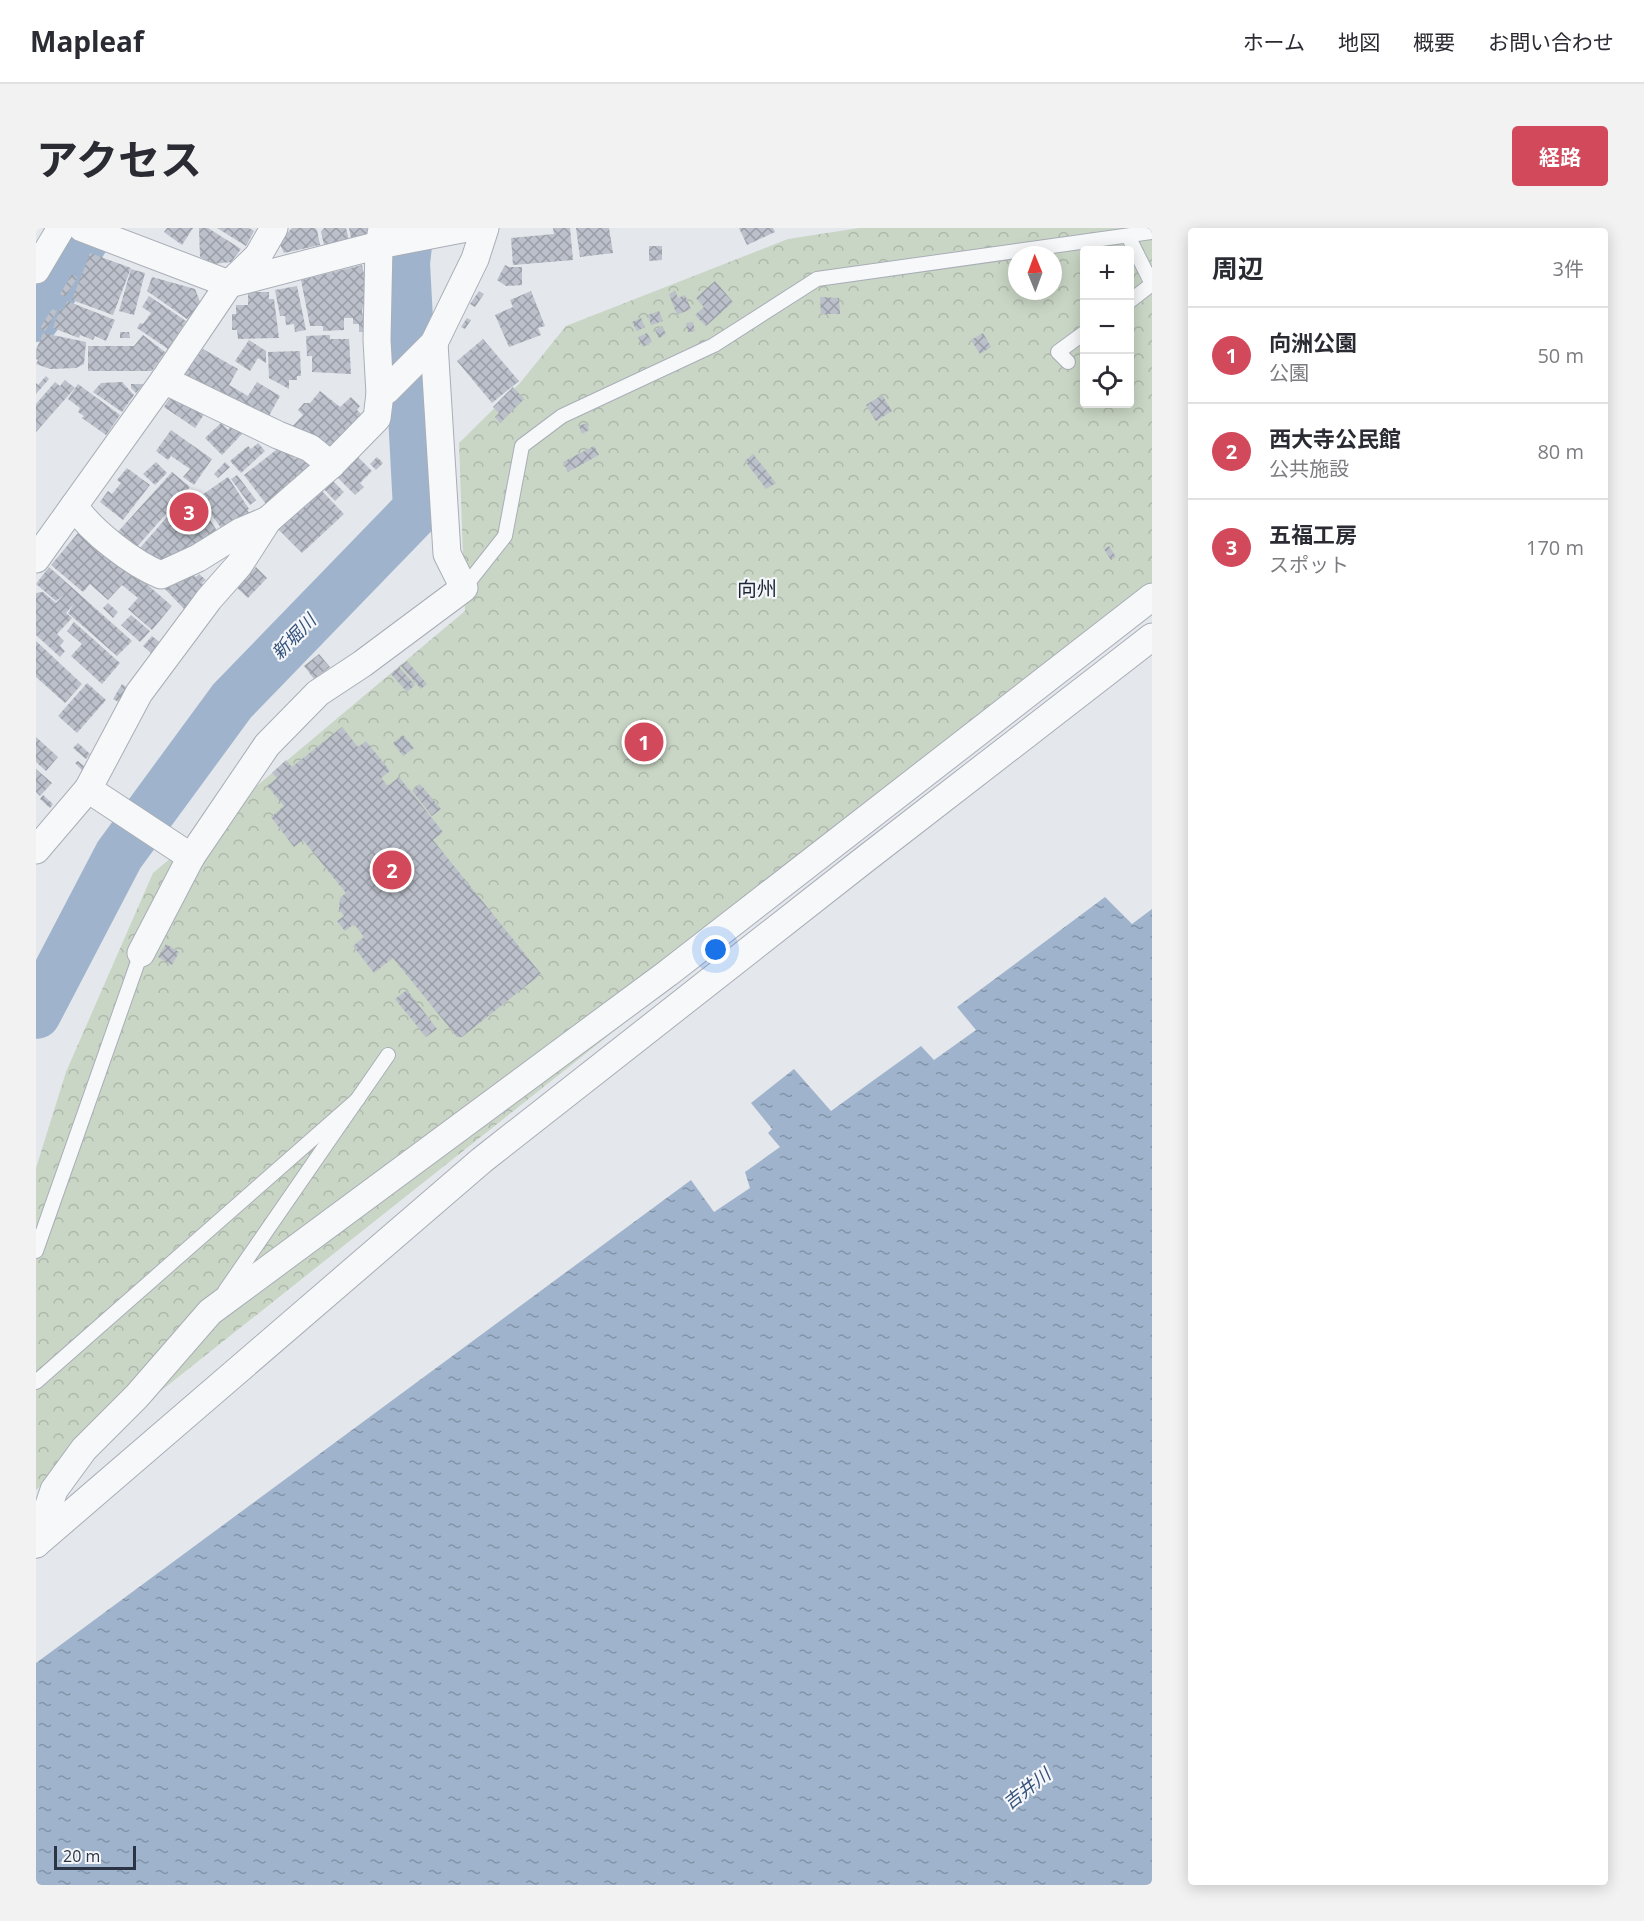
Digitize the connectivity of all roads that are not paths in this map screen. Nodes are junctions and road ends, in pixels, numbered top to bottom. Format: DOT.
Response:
graph roads {
  1 [pos="61,228"];
  2 [pos="273,228"];
  3 [pos="467,228"];
  4 [pos="485,228"];
  5 [pos="90,232"];
  6 [pos="1152,232"];
  7 [pos="1128,236"];
  8 [pos="382,239"];
  9 [pos="36,270"];
  10 [pos="229,284"];
  11 [pos="1131,300"];
  12 [pos="1080,336"];
  13 [pos="434,343"];
  14 [pos="1068,362"];
  15 [pos="164,380"];
  16 [pos="383,392"];
  17 [pos="331,465"];
  18 [pos="74,506"];
  19 [pos="268,520"];
  20 [pos="36,559"];
  21 [pos="464,588"];
  22 [pos="1152,597"];
  23 [pos="1152,637"];
  24 [pos="92,791"];
  25 [pos="36,850"];
  26 [pos="191,857"];
  27 [pos="141,953"];
  28 [pos="388,1055"];
  29 [pos="358,1099"];
  30 [pos="36,1251"];
  31 [pos="210,1312"];
  32 [pos="36,1382"];
  33 [pos="36,1544"];
  1 -- 9 [label="street"];
  2 -- 10 [label="street"];
  3 -- 8 [label="street"];
  4 -- 13 [label="street"];
  5 -- 10 [label="street"];
  6 -- 7 [label="lane"];
  7 -- 11 [label="lane"];
  7 -- 21 [label="lane"];
  8 -- 10 [label="street"];
  8 -- 16 [label="street"];
  10 -- 15 [label="street"];
  12 -- 14 [label="lane"];
  13 -- 16 [label="street"];
  13 -- 21 [label="street"];
  15 -- 17 [label="street"];
  15 -- 18 [label="street"];
  16 -- 17 [label="street"];
  17 -- 19 [label="street"];
  18 -- 19 [label="street"];
  18 -- 20 [label="street"];
  19 -- 24 [label="street"];
  21 -- 26 [label="street"];
  22 -- 31 [label="street"];
  23 -- 33 [label="street"];
  24 -- 25 [label="street"];
  24 -- 26 [label="street"];
  26 -- 27 [label="street"];
  27 -- 30 [label="lane"];
  28 -- 29 [label="lane"];
  29 -- 31 [label="lane"];
  29 -- 32 [label="lane"];
  31 -- 33 [label="street"];
}
